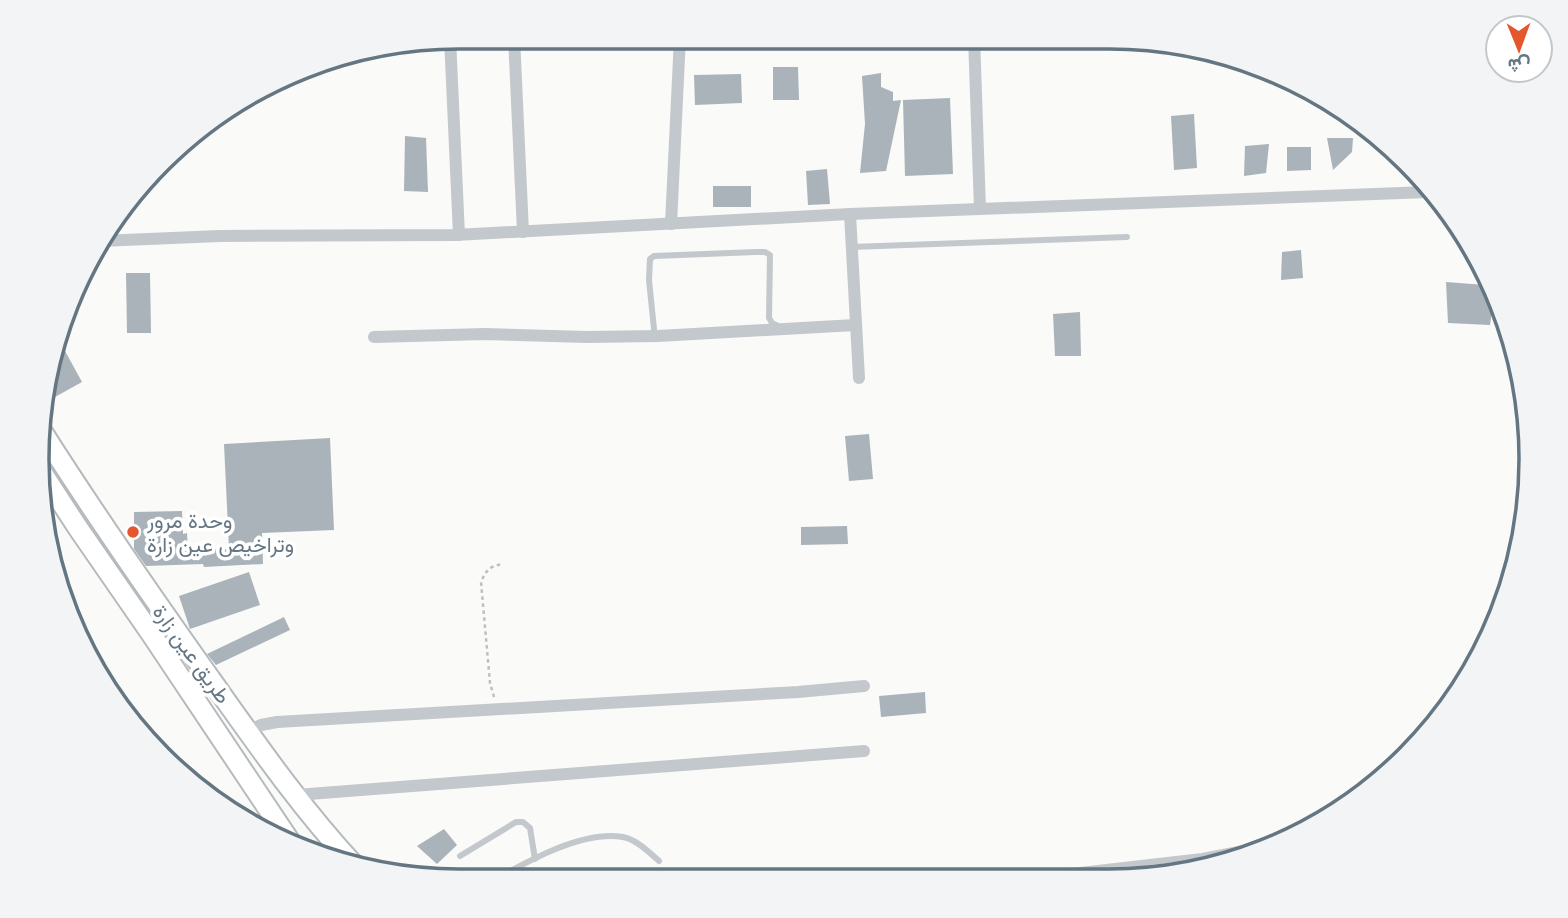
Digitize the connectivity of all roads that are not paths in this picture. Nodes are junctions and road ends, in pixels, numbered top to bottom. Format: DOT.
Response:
graph roads {
  1 [pos="451,49"];
  2 [pos="515,49"];
  3 [pos="679,49"];
  4 [pos="974,49"];
  5 [pos="1420,192"];
  6 [pos="980,209"];
  7 [pos="850,214"];
  8 [pos="671,224"];
  9 [pos="523,232"];
  10 [pos="459,235"];
  11 [pos="1126,237"];
  12 [pos="112,240"];
  13 [pos="851,247"];
  14 [pos="855,325"];
  15 [pos="782,329"];
  16 [pos="653,336"];
  17 [pos="374,337"];
  18 [pos="859,378"];
  19 [pos="50,443"];
  20 [pos="50,485"];
  21 [pos="864,686"];
  22 [pos="247,731"];
  23 [pos="864,751"];
  24 [pos="296,795"];
  25 [pos="281,829"];
  26 [pos="1228,851"];
  27 [pos="343,852"];
  28 [pos="460,856"];
  29 [pos="535,859"];
  30 [pos="659,861"];
  31 [pos="516,869"];
  32 [pos="1089,869"];
  1 -- 10 [label="street"];
  2 -- 9 [label="street"];
  3 -- 8 [label="street"];
  4 -- 6 [label="street"];
  5 -- 6 [label="street"];
  6 -- 7 [label="street"];
  7 -- 8 [label="street"];
  7 -- 13 [label="street"];
  8 -- 9 [label="street"];
  9 -- 10 [label="street"];
  10 -- 12 [label="street"];
  11 -- 13 [label="lane"];
  13 -- 14 [label="street"];
  14 -- 15 [label="street"];
  14 -- 18 [label="street"];
  15 -- 16 [label="street"];
  15 -- 16 [label="lane"];
  16 -- 17 [label="street"];
  19 -- 22 [label="main road, طريق عين زارة"];
  20 -- 25 [label="main road, طريق عين زارة"];
  21 -- 22 [label="street"];
  22 -- 24 [label="main road, طريق عين زارة"];
  23 -- 24 [label="street"];
  24 -- 27 [label="main road, طريق عين زارة"];
  26 -- 32 [label="lane"];
  28 -- 29 [label="lane"];
  29 -- 30 [label="lane"];
  29 -- 31 [label="lane"];
}
